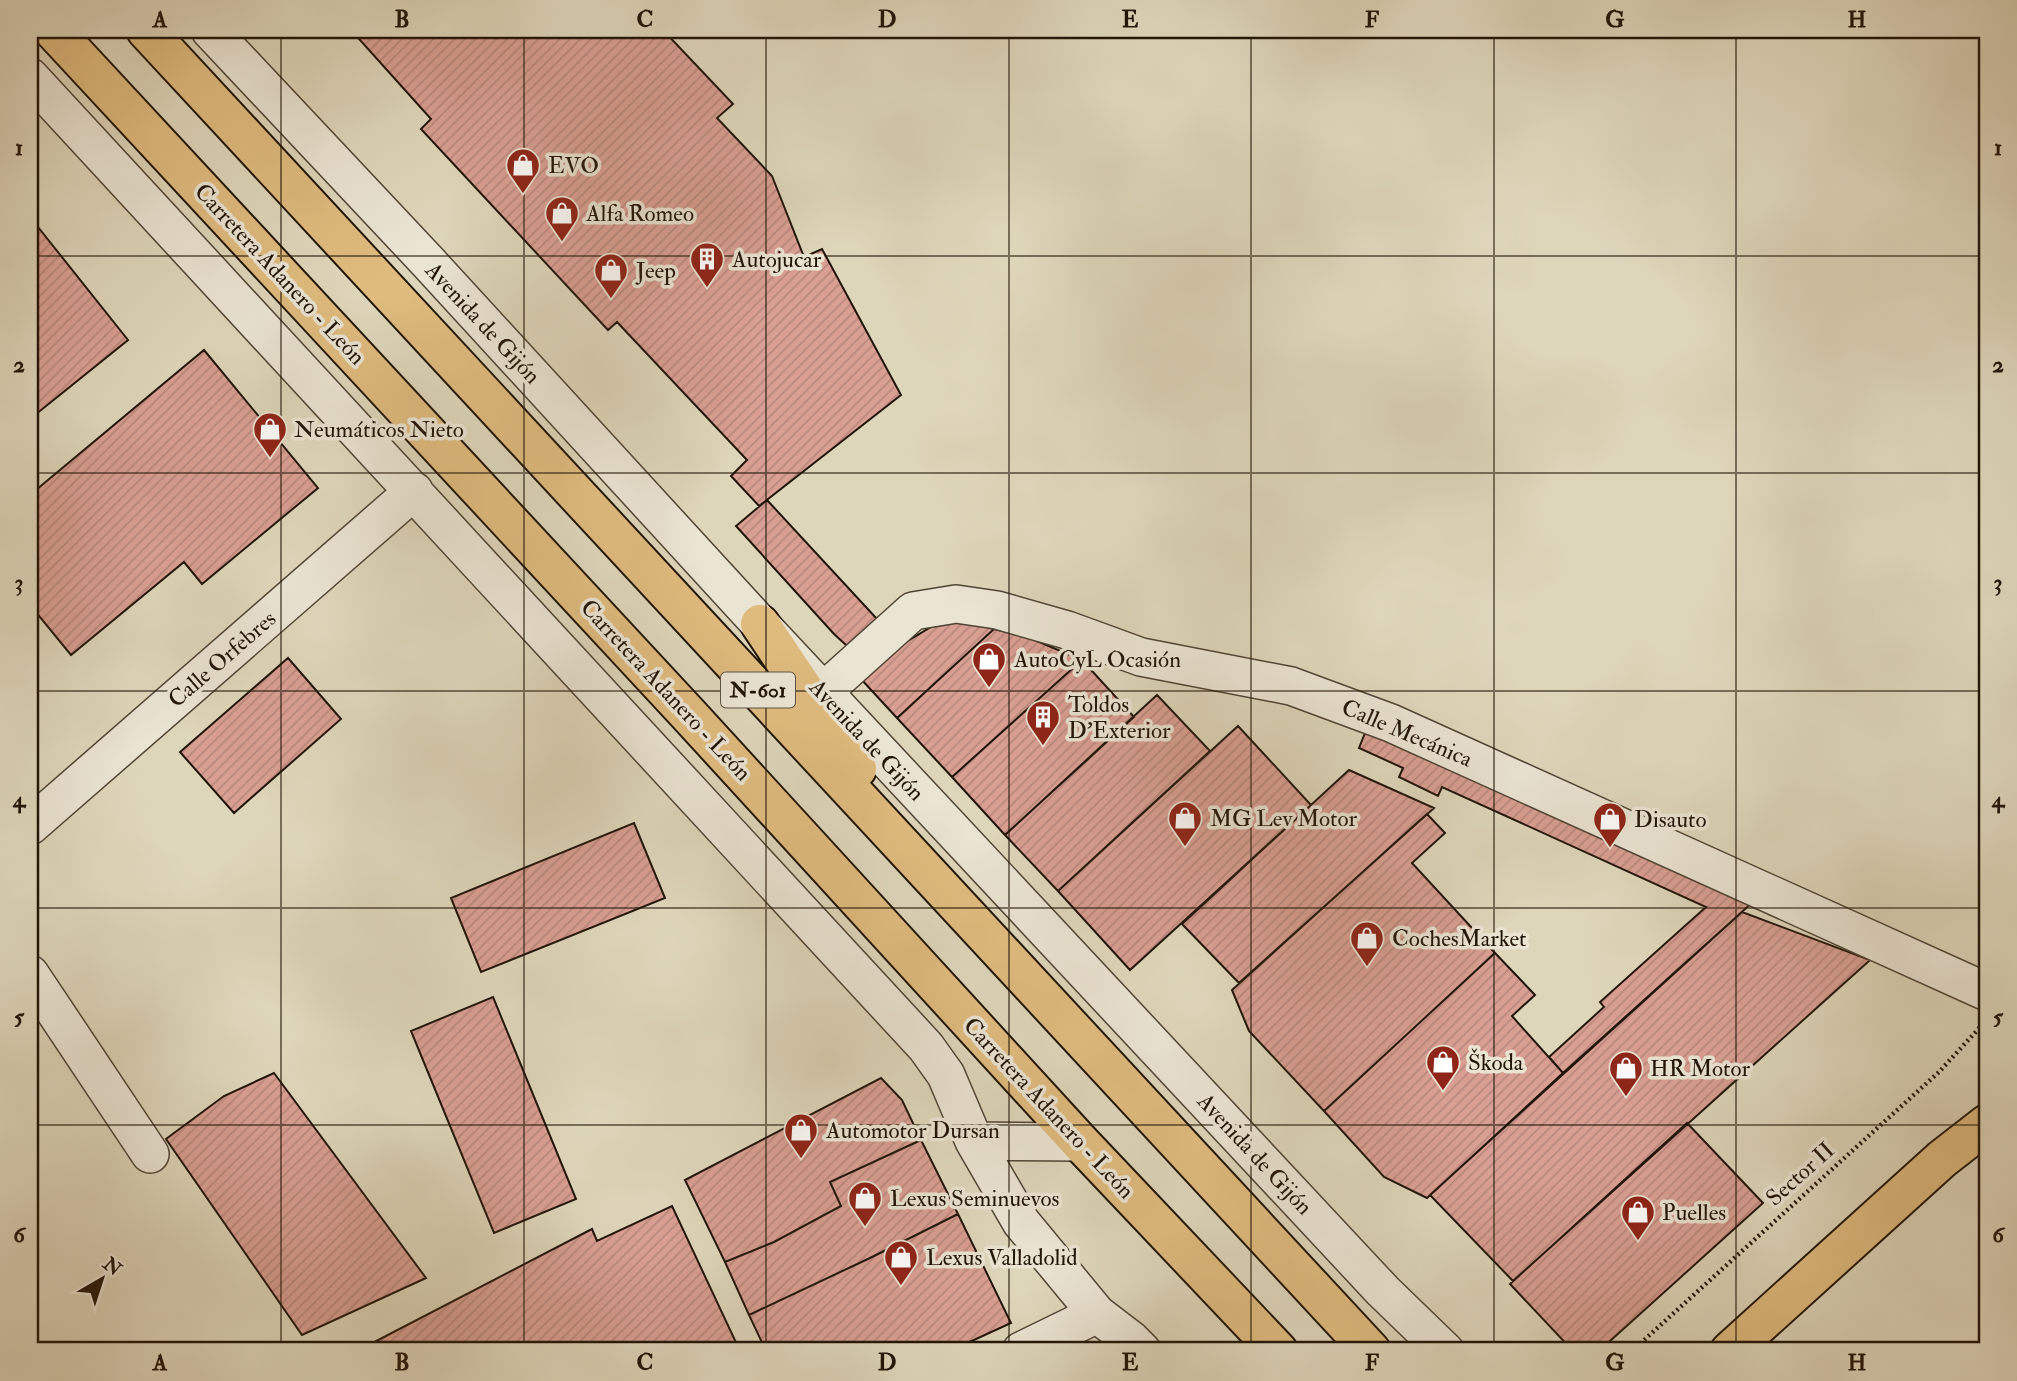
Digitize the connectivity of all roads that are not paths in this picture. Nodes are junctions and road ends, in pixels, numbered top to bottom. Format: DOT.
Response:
graph roads {
  1 [pos="53,30"];
  2 [pos="146,30"];
  3 [pos="210,30"];
  4 [pos="30,77"];
  5 [pos="414,491"];
  6 [pos="760,624"];
  7 [pos="823,692"];
  8 [pos="30,826"];
  9 [pos="926,873"];
  10 [pos="30,974"];
  11 [pos="1987,992"];
  12 [pos="1987,1124"];
  13 [pos="974,1141"];
  14 [pos="1061,1142"];
  15 [pos="150,1154"];
  16 [pos="1021,1222"];
  17 [pos="1097,1314"];
  18 [pos="1275,1350"];
  19 [pos="1021,1351"];
  20 [pos="1142,1351"];
  21 [pos="1371,1351"];
  22 [pos="1445,1351"];
  23 [pos="1730,1351"];
  1 -- 14 [label="highway, Carretera Adanero - León / N-601"];
  2 -- 9 [label="highway, N-601"];
  3 -- 6 [label="street, Avenida de Gijón"];
  4 -- 5 [label="street"];
  5 -- 8 [label="street, Calle Orfebres"];
  5 -- 13 [label="street"];
  6 -- 7 [label="street, Avenida de Gijón"];
  6 -- 9 [label="highway"];
  7 -- 11 [label="street, Calle Mecánica"];
  7 -- 22 [label="street, Avenida de Gijón"];
  9 -- 21 [label="highway, N-601"];
  10 -- 15 [label="street"];
  12 -- 23 [label="highway"];
  13 -- 14 [label="street"];
  13 -- 16 [label="street"];
  14 -- 16 [label="street"];
  14 -- 18 [label="highway, Carretera Adanero - León / N-601"];
  16 -- 17 [label="street"];
  17 -- 19 [label="street"];
  17 -- 20 [label="street"];
}
